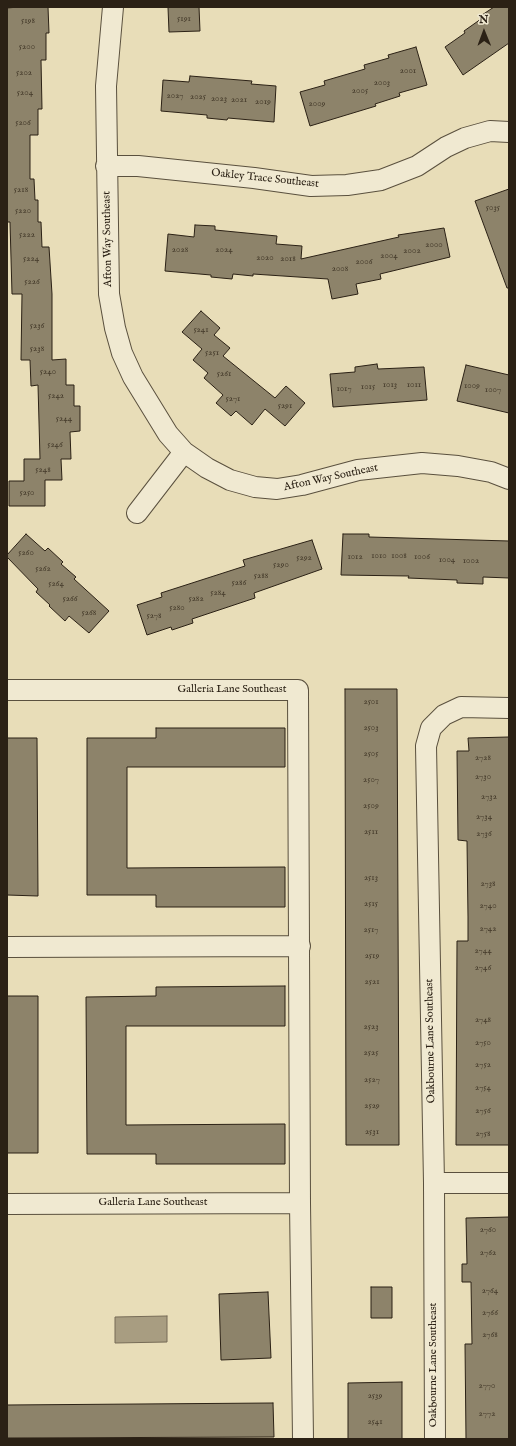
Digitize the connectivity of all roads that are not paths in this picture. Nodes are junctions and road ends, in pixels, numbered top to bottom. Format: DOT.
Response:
graph roads {
  1 [pos="113,7"];
  2 [pos="509,132"];
  3 [pos="106,166"];
  4 [pos="184,452"];
  5 [pos="509,478"];
  6 [pos="137,513"];
  7 [pos="7,690"];
  8 [pos="509,708"];
  9 [pos="300,946"];
  10 [pos="7,947"];
  11 [pos="434,1183"];
  12 [pos="509,1183"];
  13 [pos="300,1203"];
  14 [pos="7,1204"];
  15 [pos="303,1439"];
  16 [pos="434,1439"];
  1 -- 3 [label="street, Afton Way Southeast"];
  2 -- 3 [label="street, Oakley Trace Southeast"];
  3 -- 4 [label="street, Afton Way Southeast"];
  4 -- 5 [label="street, Afton Way Southeast"];
  4 -- 6 [label="street"];
  7 -- 9 [label="street, Galleria Lane Southeast"];
  8 -- 11 [label="street, Oakbourne Lane Southeast"];
  9 -- 10 [label="street"];
  9 -- 13 [label="street, Galleria Lane Southeast"];
  11 -- 12 [label="street"];
  11 -- 16 [label="street, Oakbourne Lane Southeast"];
  13 -- 14 [label="street, Galleria Lane Southeast"];
  13 -- 15 [label="street, Galleria Lane Southeast"];
}
